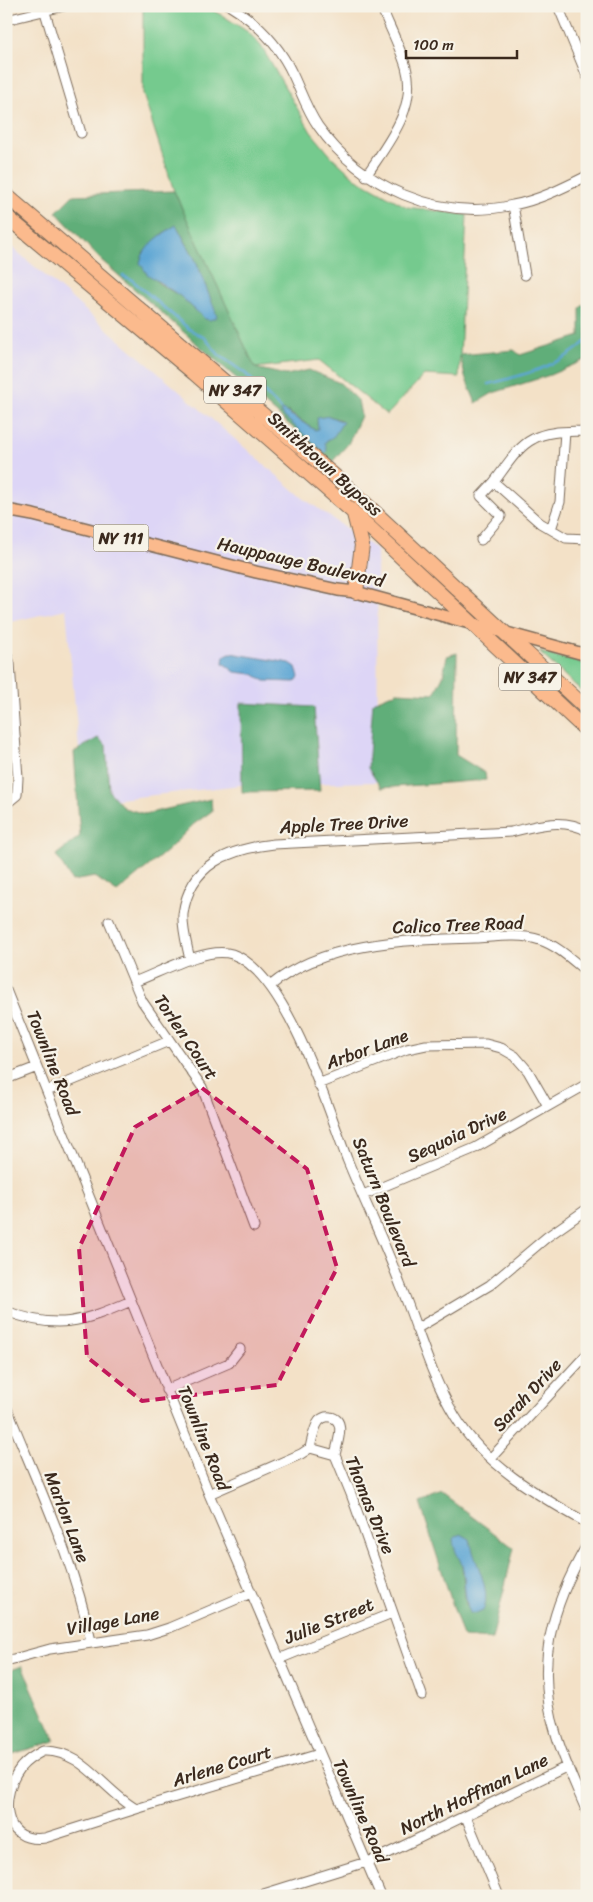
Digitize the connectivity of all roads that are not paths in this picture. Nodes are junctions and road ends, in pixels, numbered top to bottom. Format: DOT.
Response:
graph roads {
  1 [pos="64,6"];
  2 [pos="230,6"];
  3 [pos="381,6"];
  4 [pos="558,6"];
  5 [pos="45,12"];
  6 [pos="6,20"];
  7 [pos="587,76"];
  8 [pos="81,133"];
  9 [pos="366,176"];
  10 [pos="587,176"];
  11 [pos="6,195"];
  12 [pos="513,206"];
  13 [pos="6,216"];
  14 [pos="525,275"];
  15 [pos="587,431"];
  16 [pos="565,432"];
  17 [pos="494,482"];
  18 [pos="6,510"];
  19 [pos="353,512"];
  20 [pos="551,529"];
  21 [pos="587,539"];
  22 [pos="482,540"];
  23 [pos="356,592"];
  24 [pos="472,624"];
  25 [pos="507,634"];
  26 [pos="6,652"];
  27 [pos="587,655"];
  28 [pos="587,709"];
  29 [pos="587,731"];
  30 [pos="6,804"];
  31 [pos="587,830"];
  32 [pos="108,921"];
  33 [pos="190,960"];
  34 [pos="587,972"];
  35 [pos="134,982"];
  36 [pos="270,986"];
  37 [pos="6,990"];
  38 [pos="169,1041"];
  39 [pos="36,1067"];
  40 [pos="6,1079"];
  41 [pos="318,1084"];
  42 [pos="587,1084"];
  43 [pos="47,1091"];
  44 [pos="548,1106"];
  45 [pos="364,1195"];
  46 [pos="587,1209"];
  47 [pos="254,1227"];
  48 [pos="131,1301"];
  49 [pos="6,1311"];
  50 [pos="416,1329"];
  51 [pos="240,1348"];
  52 [pos="587,1354"];
  53 [pos="166,1390"];
  54 [pos="6,1406"];
  55 [pos="310,1448"];
  56 [pos="335,1455"];
  57 [pos="491,1458"];
  58 [pos="209,1494"];
  59 [pos="587,1523"];
  60 [pos="587,1544"];
  61 [pos="251,1593"];
  62 [pos="392,1613"];
  63 [pos="91,1641"];
  64 [pos="279,1660"];
  65 [pos="6,1661"];
  66 [pos="422,1695"];
  67 [pos="319,1754"];
  68 [pos="568,1766"];
  69 [pos="136,1809"];
  70 [pos="587,1812"];
  71 [pos="466,1817"];
  72 [pos="366,1862"];
  73 [pos="257,1896"];
  74 [pos="380,1896"];
  75 [pos="499,1896"];
  1 -- 5 [label="street"];
  2 -- 9 [label="street"];
  3 -- 9 [label="street"];
  4 -- 7 [label="street"];
  5 -- 6 [label="street"];
  5 -- 8 [label="street"];
  9 -- 12 [label="street"];
  10 -- 12 [label="street"];
  11 -- 25 [label="highway, Smithtown Bypass / NY 347"];
  12 -- 14 [label="street"];
  13 -- 19 [label="highway, Smithtown Bypass / NY 347"];
  15 -- 16 [label="street"];
  16 -- 17 [label="street"];
  16 -- 20 [label="street"];
  17 -- 20 [label="street"];
  17 -- 22 [label="street"];
  18 -- 23 [label="main road, Hauppauge Boulevard / NY 111"];
  19 -- 23 [label="highway"];
  19 -- 24 [label="highway, Smithtown Bypass / NY 347"];
  20 -- 21 [label="street"];
  23 -- 24 [label="main road, Hauppauge Boulevard / NY 111"];
  24 -- 25 [label="main road, Hauppauge Boulevard / NY 111"];
  24 -- 29 [label="highway, Smithtown Bypass / NY 347"];
  25 -- 27 [label="main road, Hauppauge Boulevard / NY 111"];
  25 -- 28 [label="highway, Smithtown Bypass / NY 347"];
  26 -- 30 [label="street"];
  31 -- 33 [label="street, Apple Tree Drive"];
  32 -- 35 [label="street, Torlen Court"];
  33 -- 35 [label="street, Saturn Boulevard"];
  33 -- 36 [label="street, Saturn Boulevard"];
  34 -- 36 [label="street, Calico Tree Road"];
  35 -- 38 [label="street, Torlen Court"];
  36 -- 41 [label="street, Saturn Boulevard"];
  37 -- 39 [label="street, Townline Road"];
  38 -- 43 [label="street"];
  38 -- 47 [label="street, Torlen Court"];
  39 -- 40 [label="street"];
  39 -- 43 [label="street, Townline Road"];
  41 -- 44 [label="street, Arbor Lane"];
  41 -- 45 [label="street, Saturn Boulevard"];
  42 -- 44 [label="street, Sequoia Drive"];
  43 -- 48 [label="street, Townline Road"];
  44 -- 45 [label="street, Sequoia Drive"];
  45 -- 50 [label="street, Saturn Boulevard"];
  46 -- 50 [label="street"];
  48 -- 49 [label="street"];
  48 -- 53 [label="street, Townline Road"];
  50 -- 57 [label="street, Saturn Boulevard"];
  51 -- 53 [label="street"];
  52 -- 57 [label="street, Sarah Drive"];
  53 -- 58 [label="street, Townline Road"];
  54 -- 63 [label="street, Marlon Lane"];
  55 -- 56 [label="street, Thomas Drive"];
  55 -- 56 [label="street"];
  55 -- 58 [label="street"];
  56 -- 62 [label="street, Thomas Drive"];
  57 -- 59 [label="street, Saturn Boulevard"];
  58 -- 61 [label="street, Townline Road"];
  60 -- 68 [label="street"];
  61 -- 63 [label="street, Village Lane"];
  61 -- 64 [label="street, Townline Road"];
  62 -- 64 [label="street, Julie Street"];
  62 -- 66 [label="street, Thomas Drive"];
  63 -- 65 [label="street, Village Lane"];
  64 -- 67 [label="street, Townline Road"];
  67 -- 69 [label="street, Arlene Court"];
  67 -- 72 [label="street, Townline Road"];
  68 -- 70 [label="street"];
  68 -- 71 [label="street, North Hoffman Lane"];
  69 -- 69 [label="street, Arlene Court"];
  71 -- 72 [label="street, North Hoffman Lane"];
  71 -- 75 [label="street"];
  72 -- 73 [label="street, North Hoffman Lane"];
  72 -- 74 [label="street, Townline Road"];
}
